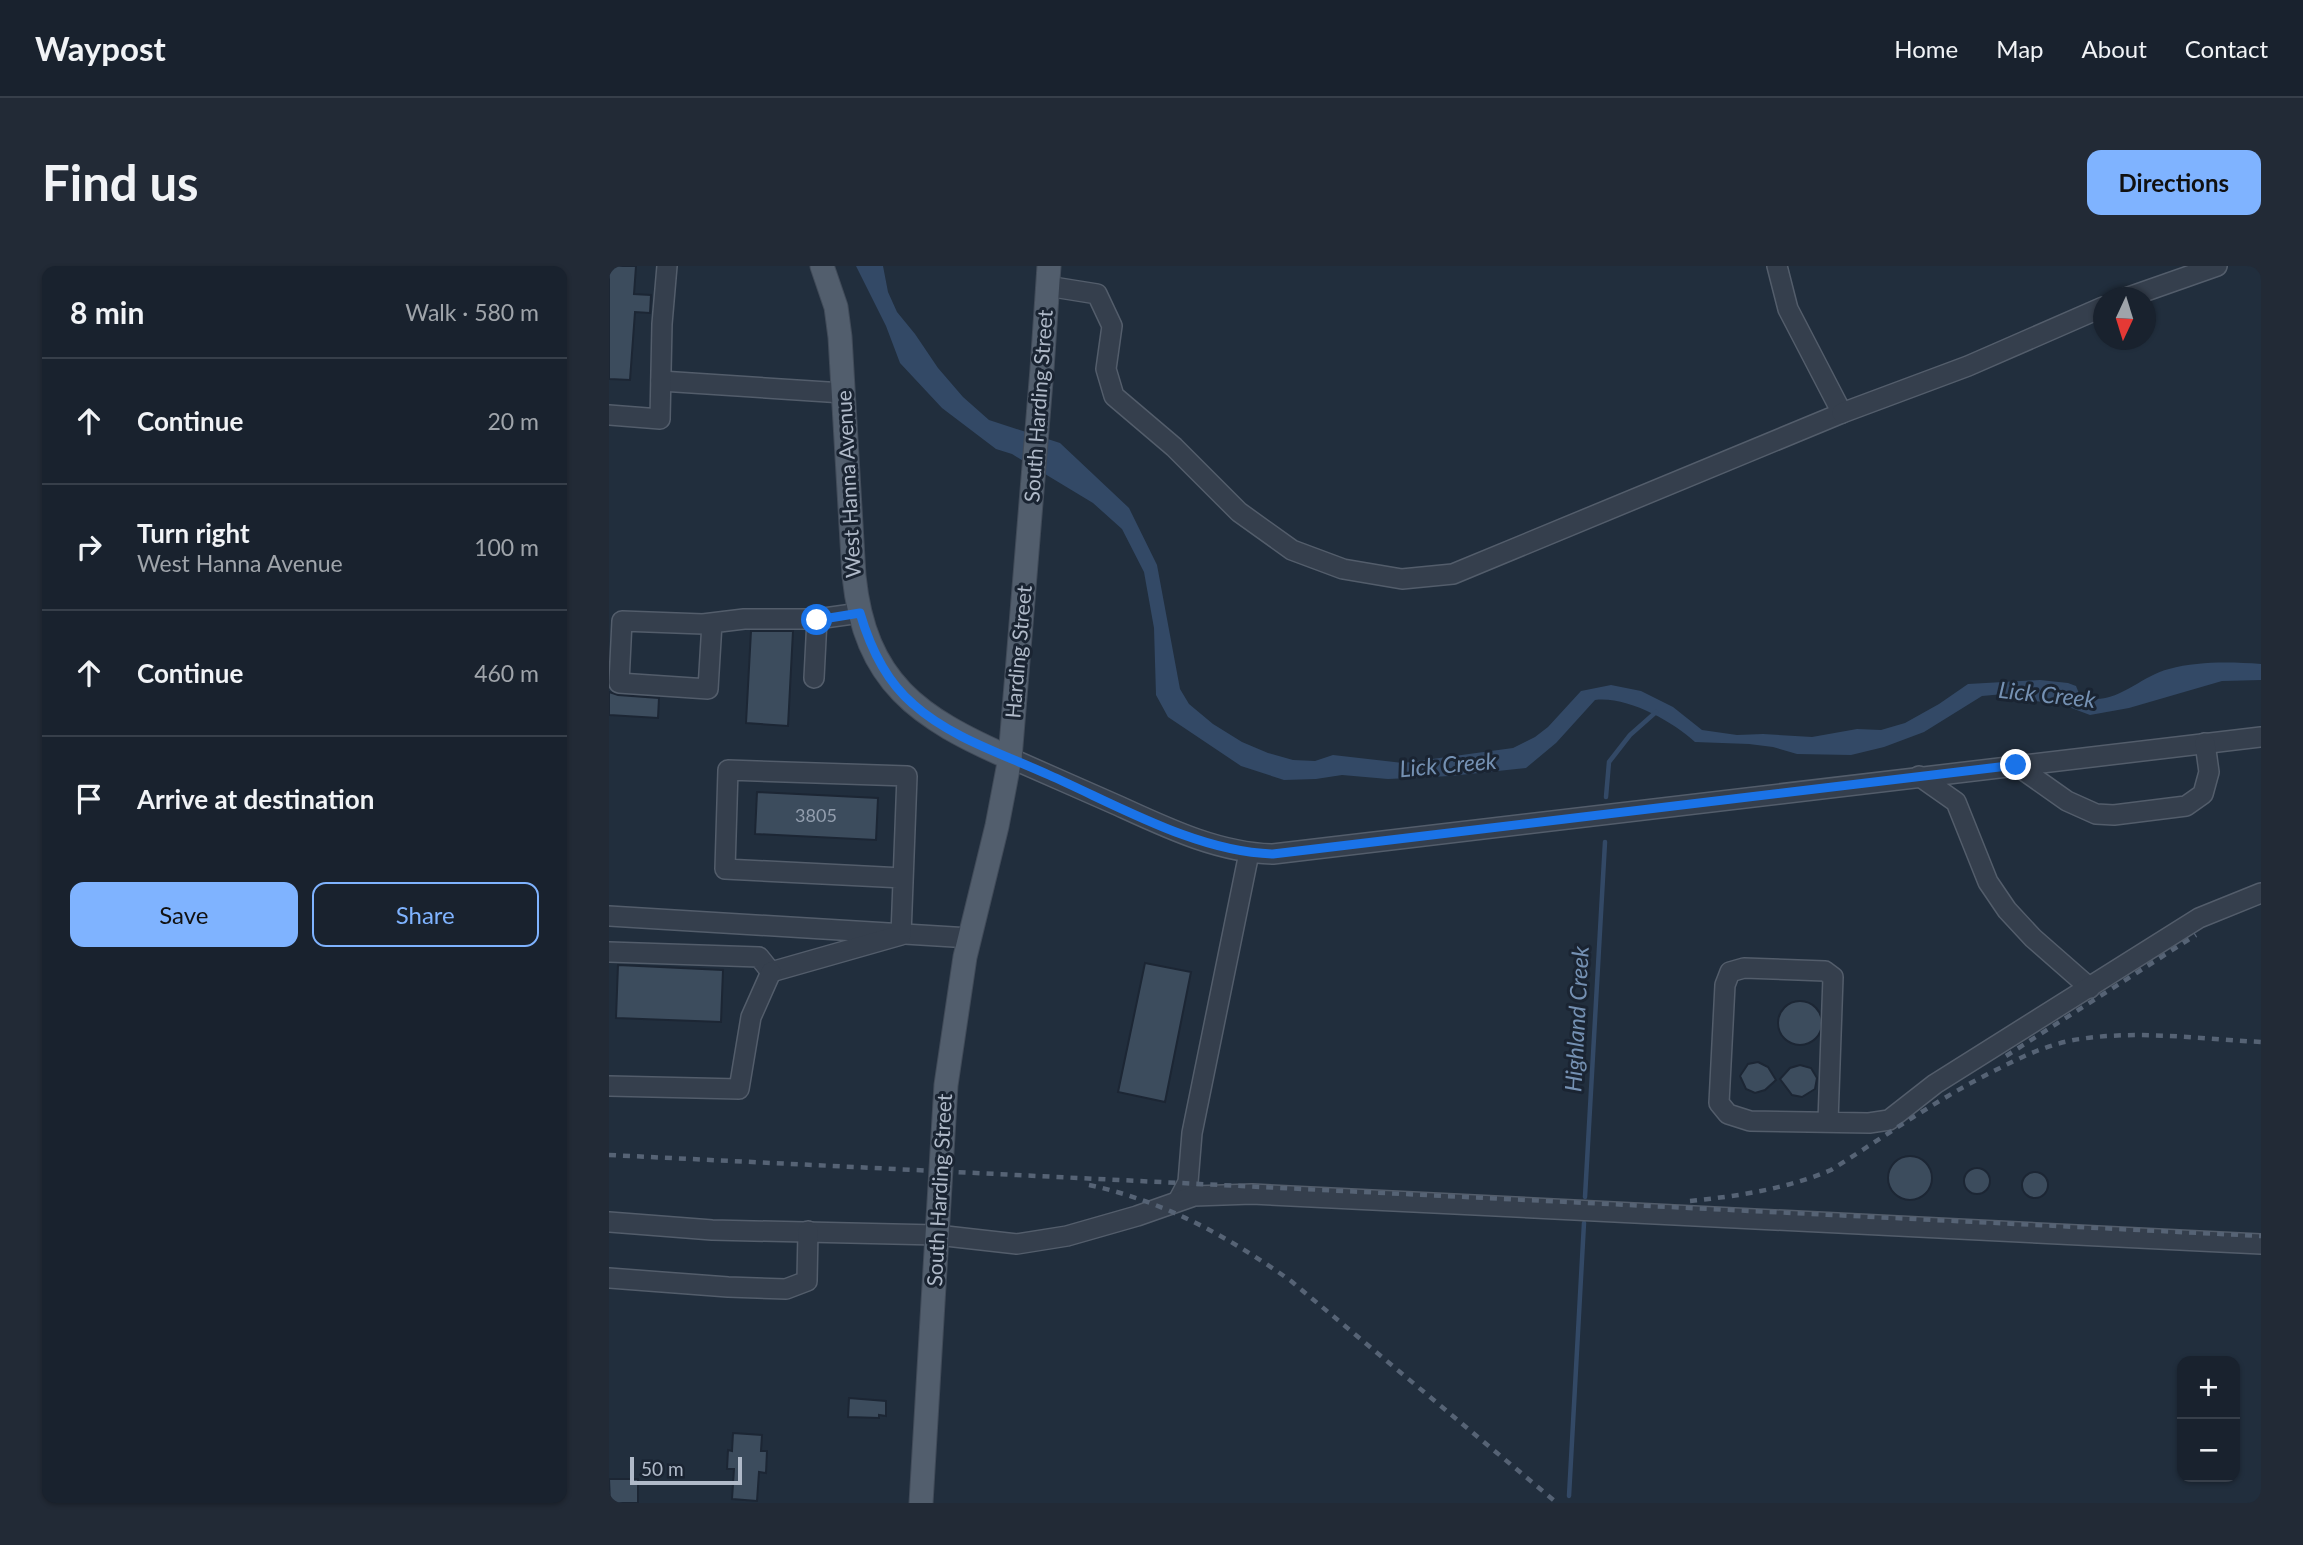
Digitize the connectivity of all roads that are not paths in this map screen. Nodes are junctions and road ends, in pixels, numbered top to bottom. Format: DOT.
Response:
graph roads {
  1 [pos="667,266"];
  2 [pos="822,266"];
  3 [pos="1777,266"];
  4 [pos="2217,266"];
  5 [pos="1048,276"];
  6 [pos="2156,287"];
  7 [pos="2093,311"];
  8 [pos="661,381"];
  9 [pos="843,393"];
  10 [pos="1842,413"];
  11 [pos="609,415"];
  12 [pos="1028,546"];
  13 [pos="860,613"];
  14 [pos="817,620"];
  15 [pos="712,623"];
  16 [pos="814,678"];
  17 [pos="2261,737"];
  18 [pos="2204,743"];
  19 [pos="1010,758"];
  20 [pos="2016,765"];
  21 [pos="1964,771"];
  22 [pos="1919,776"];
  23 [pos="1956,802"];
  24 [pos="1249,853"];
  25 [pos="903,878"];
  26 [pos="983,881"];
  27 [pos="2261,893"];
  28 [pos="609,916"];
  29 [pos="901,935"];
  30 [pos="969,938"];
  31 [pos="609,951"];
  32 [pos="771,972"];
  33 [pos="2090,988"];
  34 [pos="609,1086"];
  35 [pos="1828,1122"];
  36 [pos="1178,1201"];
  37 [pos="609,1222"];
  38 [pos="808,1231"];
  39 [pos="937,1235"];
  40 [pos="2261,1244"];
  41 [pos="609,1278"];
  42 [pos="921,1503"];
  1 -- 8 [label="lane"];
  2 -- 9 [label="main road, West Hanna Avenue"];
  3 -- 10 [label="lane"];
  4 -- 6 [label="lane"];
  5 -- 10 [label="lane"];
  5 -- 12 [label="main road, South Harding Street"];
  7 -- 10 [label="lane"];
  8 -- 9 [label="lane"];
  8 -- 11 [label="lane"];
  9 -- 13 [label="main road, West Hanna Avenue"];
  12 -- 19 [label="main road, Harding Street"];
  13 -- 14 [label="lane"];
  13 -- 19 [label="main road, West Hanna Avenue"];
  14 -- 15 [label="lane"];
  14 -- 16 [label="lane"];
  15 -- 15 [label="lane"];
  17 -- 18 [label="lane"];
  18 -- 20 [label="lane"];
  18 -- 20 [label="lane"];
  19 -- 24 [label="lane"];
  19 -- 26 [label="main road, Harding Street"];
  20 -- 21 [label="lane"];
  21 -- 22 [label="lane"];
  21 -- 23 [label="lane"];
  22 -- 23 [label="lane"];
  22 -- 24 [label="lane"];
  23 -- 33 [label="lane"];
  24 -- 36 [label="lane"];
  25 -- 25 [label="lane"];
  25 -- 29 [label="lane"];
  26 -- 30 [label="main road, South Harding Street"];
  27 -- 33 [label="lane"];
  28 -- 29 [label="lane"];
  29 -- 30 [label="lane"];
  29 -- 32 [label="lane"];
  30 -- 39 [label="main road, South Harding Street"];
  31 -- 32 [label="lane"];
  32 -- 34 [label="lane"];
  33 -- 35 [label="lane"];
  35 -- 35 [label="lane"];
  36 -- 39 [label="lane"];
  36 -- 40 [label="lane"];
  37 -- 38 [label="lane"];
  38 -- 39 [label="lane"];
  38 -- 41 [label="lane"];
  39 -- 42 [label="main road, South Harding Street"];
}
